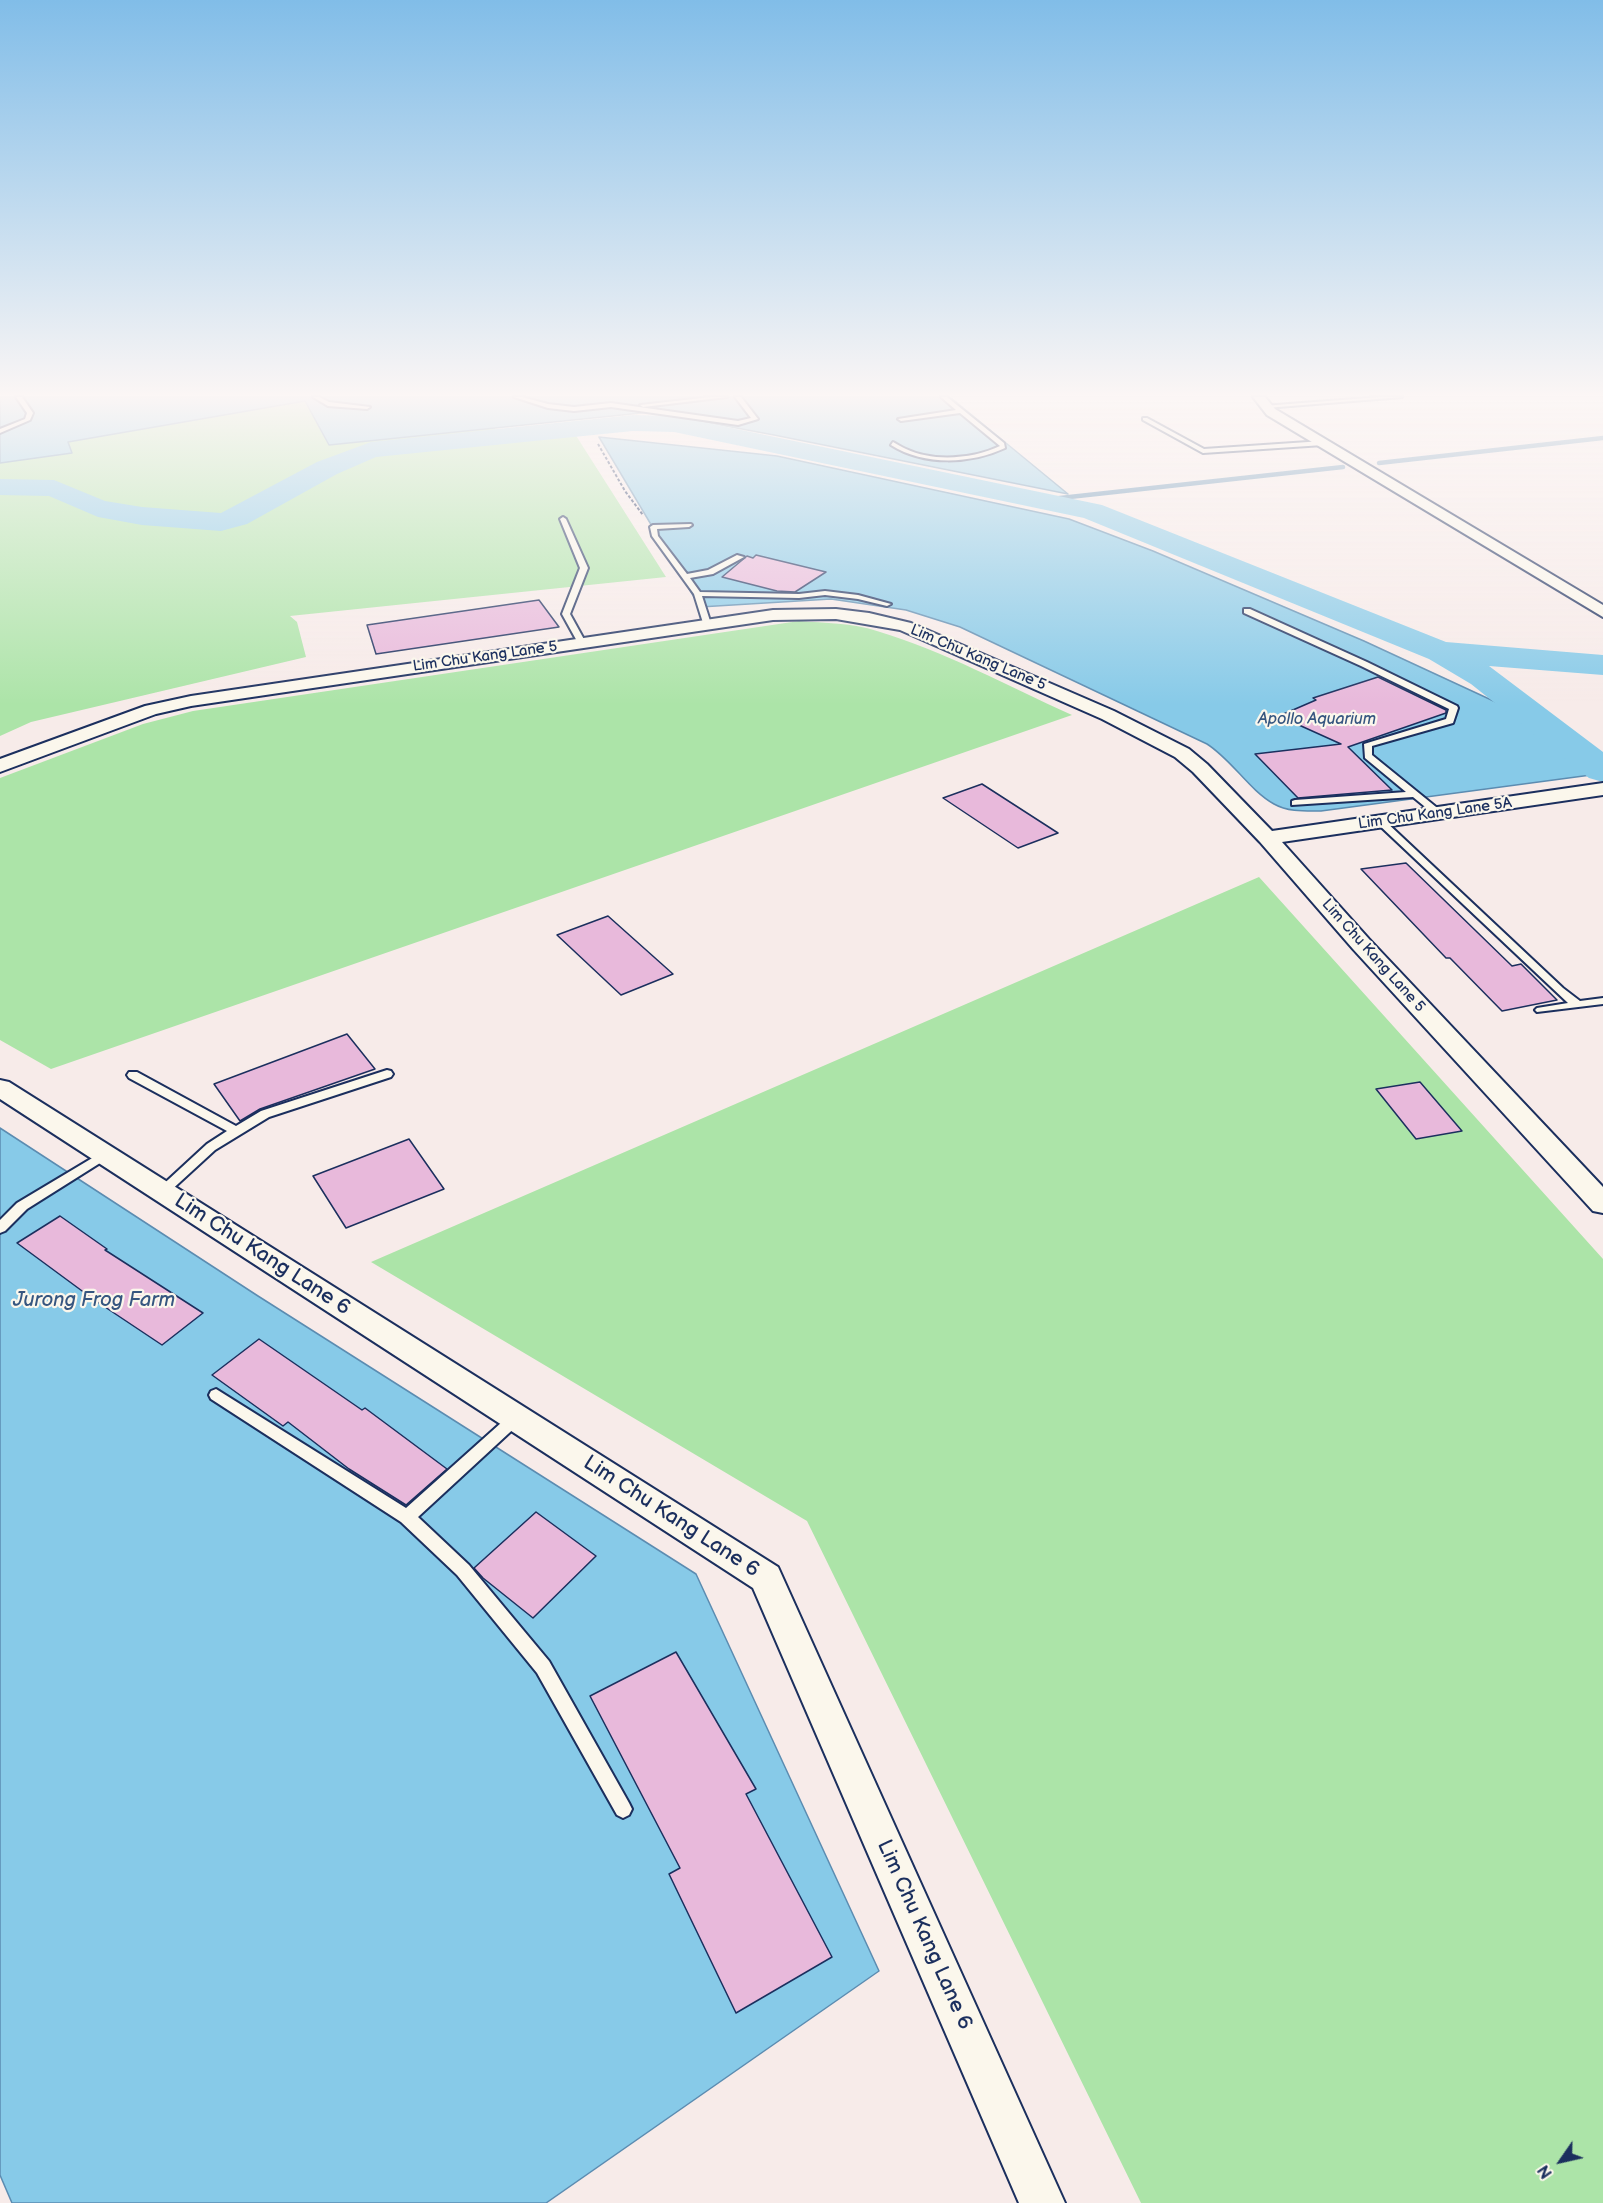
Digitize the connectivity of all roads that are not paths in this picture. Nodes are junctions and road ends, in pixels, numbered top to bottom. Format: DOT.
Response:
graph roads {
  1 [pos="1417,500"];
  2 [pos="563,519"];
  3 [pos="689,525"];
  4 [pos="740,557"];
  5 [pos="685,577"];
  6 [pos="698,594"];
  7 [pos="887,604"];
  8 [pos="1246,611"];
  9 [pos="1603,612"];
  10 [pos="707,624"];
  11 [pos="582,643"];
  12 [pos="0,766"];
  13 [pos="1603,789"];
  14 [pos="1414,794"];
  15 [pos="1294,803"];
  16 [pos="1438,813"];
  17 [pos="1381,822"];
  18 [pos="1267,838"];
  19 [pos="1603,1001"];
  20 [pos="1578,1005"];
  21 [pos="1541,1010"];
  22 [pos="387,1074"];
  23 [pos="133,1075"];
  24 [pos="0,1088"];
  25 [pos="236,1131"];
  26 [pos="104,1155"];
  27 [pos="162,1191"];
  28 [pos="1603,1204"];
  29 [pos="0,1228"];
  30 [pos="216,1395"];
  31 [pos="516,1418"];
  32 [pos="407,1517"];
  33 [pos="623,1809"];
  34 [pos="1042,2203"];
  1 -- 9 [label="street"];
  2 -- 11 [label="lane"];
  3 -- 5 [label="lane"];
  4 -- 5 [label="lane"];
  5 -- 6 [label="lane"];
  6 -- 7 [label="lane"];
  6 -- 10 [label="lane"];
  8 -- 14 [label="lane"];
  10 -- 11 [label="street, Lim Chu Kang Lane 5"];
  10 -- 18 [label="street, Lim Chu Kang Lane 5"];
  11 -- 12 [label="street, Lim Chu Kang Lane 5"];
  13 -- 16 [label="street, Lim Chu Kang Lane 5A"];
  14 -- 15 [label="lane"];
  14 -- 16 [label="lane"];
  16 -- 17 [label="street, Lim Chu Kang Lane 5A"];
  17 -- 18 [label="street, Lim Chu Kang Lane 5A"];
  17 -- 20 [label="lane"];
  18 -- 28 [label="street, Lim Chu Kang Lane 5"];
  19 -- 20 [label="lane"];
  20 -- 21 [label="lane"];
  22 -- 25 [label="lane"];
  23 -- 25 [label="lane"];
  24 -- 26 [label="street, Lim Chu Kang Lane 6"];
  25 -- 27 [label="lane"];
  26 -- 27 [label="street, Lim Chu Kang Lane 6"];
  26 -- 29 [label="lane"];
  27 -- 31 [label="street, Lim Chu Kang Lane 6"];
  30 -- 32 [label="lane"];
  31 -- 32 [label="lane"];
  31 -- 34 [label="street, Lim Chu Kang Lane 6"];
  32 -- 33 [label="lane"];
}
